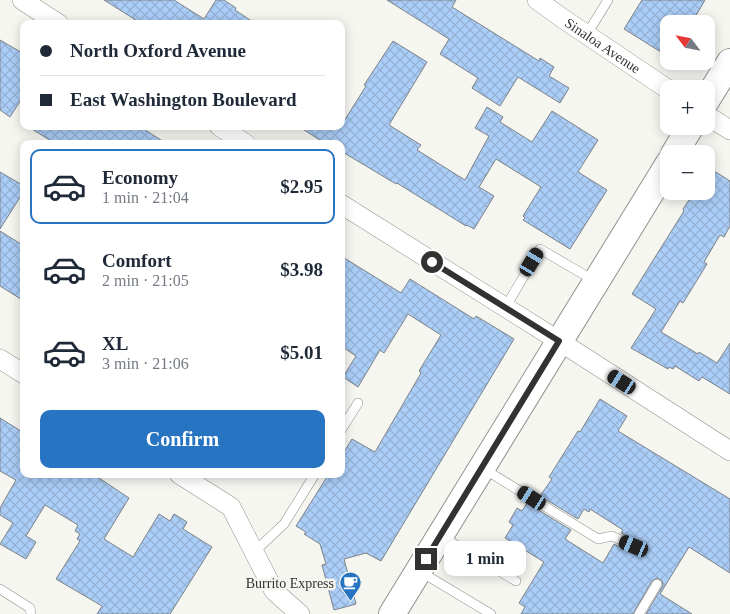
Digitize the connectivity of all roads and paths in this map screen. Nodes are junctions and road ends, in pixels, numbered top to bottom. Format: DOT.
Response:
graph roads {
  1 [pos="22,0"];
  2 [pos="537,0"];
  3 [pos="608,0"];
  4 [pos="53,20"];
  5 [pos="587,34"];
  6 [pos="730,62"];
  7 [pos="660,84"];
  8 [pos="715,86"];
  9 [pos="715,121"];
  10 [pos="225,130"];
  11 [pos="730,130"];
  12 [pos="240,140"];
  13 [pos="660,178"];
  14 [pos="345,207"];
  15 [pos="596,281"];
  16 [pos="504,308"];
  17 [pos="559,341"];
  18 [pos="0,359"];
  19 [pos="20,372"];
  20 [pos="358,403"];
  21 [pos="345,424"];
  22 [pos="730,452"];
  23 [pos="482,467"];
  24 [pos="185,478"];
  25 [pos="313,478"];
  26 [pos="440,535"];
  27 [pos="634,546"];
  28 [pos="254,552"];
  29 [pos="419,570"];
  30 [pos="516,581"];
  31 [pos="657,584"];
  32 [pos="0,589"];
  33 [pos="31,614"];
  34 [pos="300,614"];
  35 [pos="392,614"];
  36 [pos="492,614"];
  37 [pos="639,614"];
  1 -- 4 [label="street"];
  2 -- 5 [label="street, Sinaloa Avenue"];
  3 -- 5 [label="lane"];
  5 -- 7 [label="street, Sinaloa Avenue"];
  6 -- 8 [label="main road"];
  9 -- 11 [label="street"];
  10 -- 12 [label="street"];
  13 -- 15 [label="main road"];
  14 -- 16 [label="street"];
  15 -- 16 [label="lane"];
  15 -- 17 [label="main road"];
  16 -- 17 [label="street"];
  17 -- 22 [label="street"];
  17 -- 23 [label="main road"];
  18 -- 19 [label="street"];
  20 -- 21 [label="lane"];
  23 -- 26 [label="main road"];
  23 -- 27 [label="lane"];
  24 -- 28 [label="street"];
  25 -- 28 [label="lane"];
  26 -- 29 [label="main road"];
  26 -- 30 [label="lane"];
  28 -- 34 [label="street"];
  29 -- 35 [label="main road"];
  29 -- 36 [label="lane"];
  31 -- 37 [label="lane"];
  32 -- 33 [label="lane"];
}
